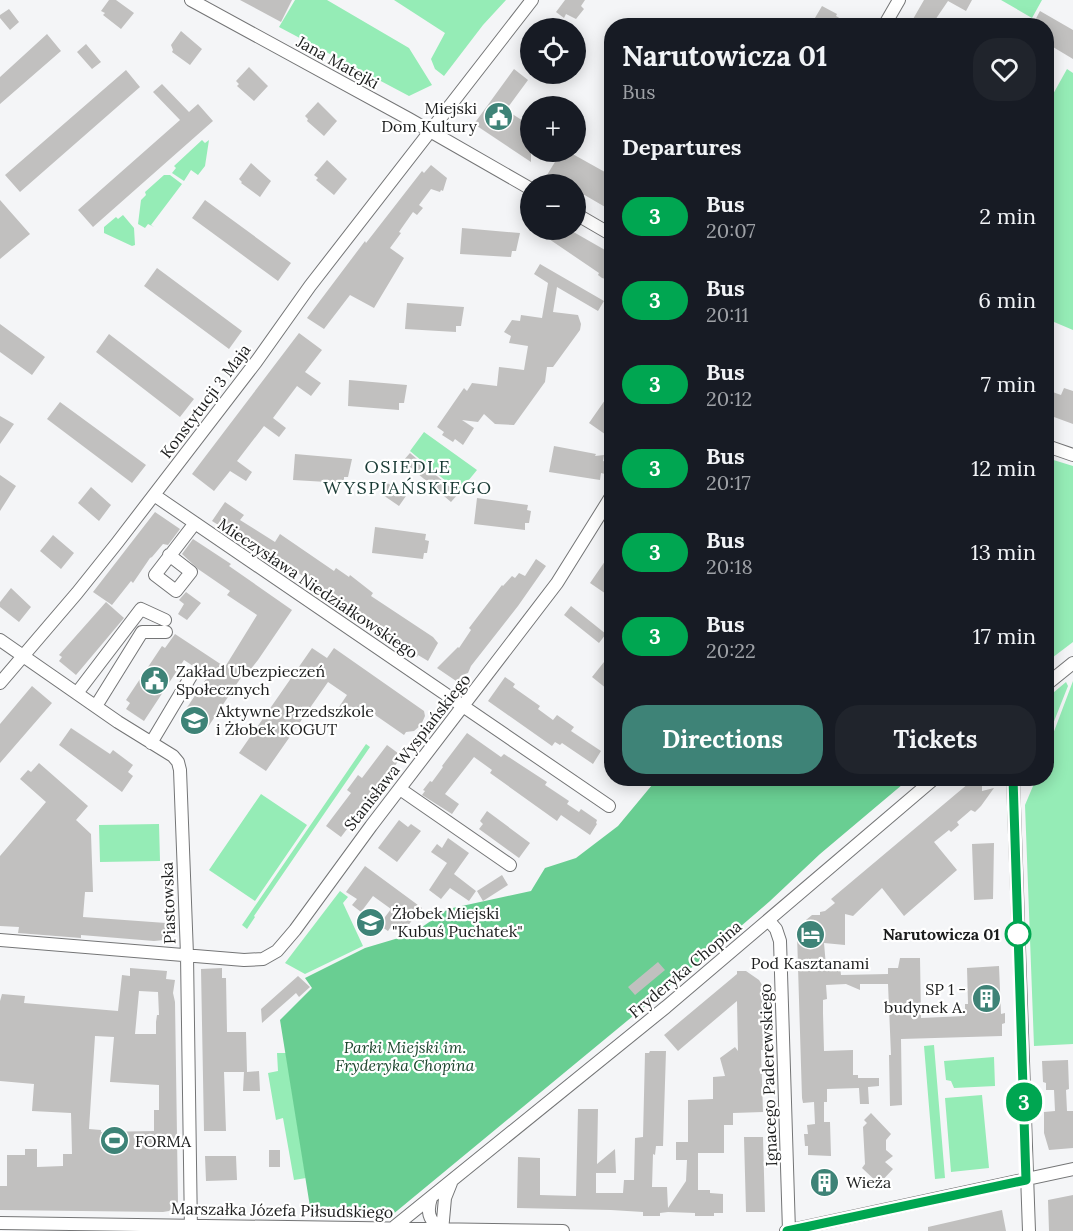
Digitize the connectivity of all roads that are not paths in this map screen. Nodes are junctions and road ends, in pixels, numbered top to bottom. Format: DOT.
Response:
graph roads {
  1 [pos="191,0"];
  2 [pos="532,0"];
  3 [pos="899,0"];
  4 [pos="889,18"];
  5 [pos="429,132"];
  6 [pos="520,183"];
  7 [pos="586,220"];
  8 [pos="604,230"];
  9 [pos="1054,448"];
  10 [pos="1073,455"];
  11 [pos="154,495"];
  12 [pos="604,508"];
  13 [pos="195,523"];
  14 [pos="169,555"];
  15 [pos="0,640"];
  16 [pos="24,655"];
  17 [pos="1073,663"];
  18 [pos="191,676"];
  19 [pos="1054,678"];
  20 [pos="0,683"];
  21 [pos="77,693"];
  22 [pos="96,706"];
  23 [pos="463,708"];
  24 [pos="152,743"];
  25 [pos="926,786"];
  26 [pos="1013,786"];
  27 [pos="400,789"];
  28 [pos="609,806"];
  29 [pos="510,865"];
  30 [pos="769,921"];
  31 [pos="0,940"];
  32 [pos="187,955"];
  33 [pos="1073,1169"];
  34 [pos="452,1180"];
  35 [pos="1026,1180"];
  36 [pos="431,1198"];
  37 [pos="0,1223"];
  38 [pos="191,1228"];
  39 [pos="393,1228"];
  40 [pos="442,1229"];
  41 [pos="563,1231"];
  42 [pos="788,1231"];
  43 [pos="1029,1231"];
  1 -- 5 [label="street, Jana Matejki"];
  2 -- 5 [label="street, Konstytucji 3 Maja"];
  3 -- 4 [label="street"];
  5 -- 6 [label="street, Jana Matejki"];
  5 -- 11 [label="street, Konstytucji 3 Maja"];
  7 -- 8 [label="street"];
  9 -- 10 [label="street"];
  11 -- 13 [label="street, Mieczysława Niedziałkowskiego"];
  11 -- 16 [label="street, Konstytucji 3 Maja"];
  12 -- 23 [label="street, Stanisława Wyspiańskiego"];
  13 -- 14 [label="street"];
  13 -- 23 [label="street, Mieczysława Niedziałkowskiego"];
  15 -- 16 [label="street, Piastowska"];
  16 -- 20 [label="street, Konstytucji 3 Maja"];
  16 -- 21 [label="street, Piastowska"];
  17 -- 19 [label="street"];
  18 -- 24 [label="street"];
  21 -- 22 [label="street, Piastowska"];
  21 -- 22 [label="street"];
  22 -- 24 [label="street, Piastowska"];
  23 -- 27 [label="street, Stanisława Wyspiańskiego"];
  23 -- 28 [label="street, Mieczysława Niedziałkowskiego"];
  24 -- 32 [label="street, Piastowska"];
  25 -- 30 [label="street, Fryderyka Chopina"];
  26 -- 35 [label="street"];
  27 -- 29 [label="street"];
  27 -- 32 [label="street, Stanisława Wyspiańskiego"];
  30 -- 34 [label="street, Fryderyka Chopina"];
  30 -- 42 [label="street, Ignacego Paderewskiego"];
  31 -- 32 [label="street, Stanisława Wyspiańskiego"];
  32 -- 38 [label="street, Piastowska"];
  33 -- 35 [label="street"];
  34 -- 36 [label="street, Fryderyka Chopina"];
  34 -- 40 [label="street"];
  35 -- 42 [label="street"];
  35 -- 43 [label="street"];
  36 -- 39 [label="street, Fryderyka Chopina"];
  36 -- 40 [label="street"];
  37 -- 38 [label="street, Marszałka Józefa Piłsudskiego"];
  38 -- 39 [label="street, Marszałka Józefa Piłsudskiego"];
  39 -- 40 [label="street, Marszałka Józefa Piłsudskiego"];
  40 -- 41 [label="street, Marszałka Józefa Piłsudskiego"];
}
